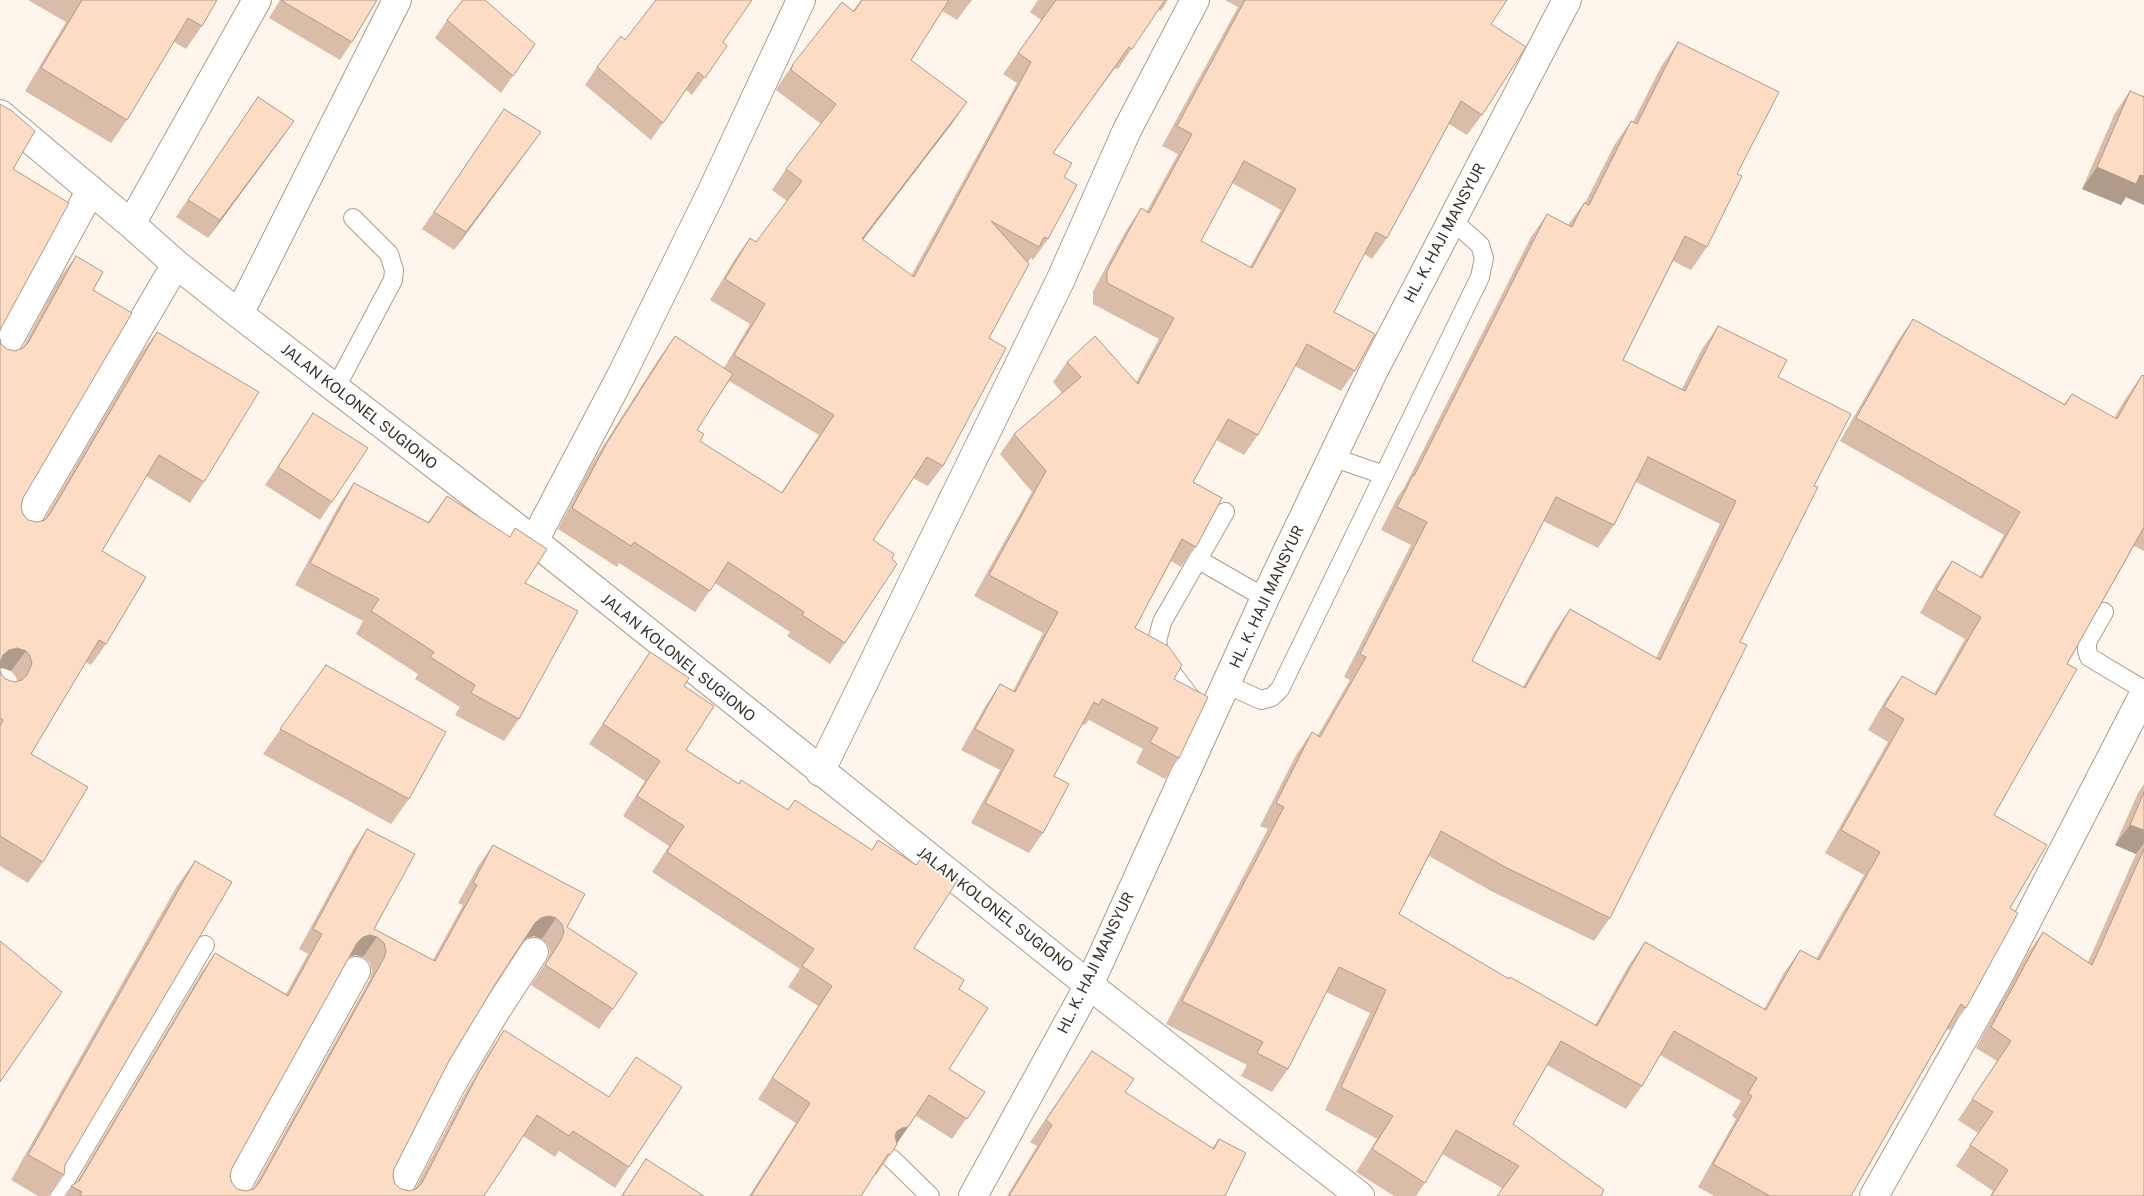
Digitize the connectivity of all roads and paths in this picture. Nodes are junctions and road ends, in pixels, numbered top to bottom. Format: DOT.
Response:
graph roads {
  1 [pos="257,0"];
  2 [pos="397,0"];
  3 [pos="801,0"];
  4 [pos="1194,0"];
  5 [pos="1567,0"];
  6 [pos="0,114"];
  7 [pos="91,190"];
  8 [pos="353,218"];
  9 [pos="1452,220"];
  10 [pos="131,224"];
  11 [pos="176,264"];
  12 [pos="239,314"];
  13 [pos="0,356"];
  14 [pos="335,389"];
  15 [pos="1332,457"];
  16 [pos="1384,474"];
  17 [pos="1226,512"];
  18 [pos="22,527"];
  19 [pos="534,541"];
  20 [pos="1200,560"];
  21 [pos="1265,598"];
  22 [pos="2104,612"];
  23 [pos="1226,684"];
  24 [pos="2144,690"];
  25 [pos="2144,694"];
  26 [pos="1210,719"];
  27 [pos="820,772"];
  28 [pos="205,945"];
  29 [pos="534,952"];
  30 [pos="356,971"];
  31 [pos="1089,985"];
  32 [pos="892,1158"];
  33 [pos="56,1196"];
  34 [pos="231,1196"];
  35 [pos="394,1196"];
  36 [pos="930,1196"];
  37 [pos="973,1196"];
  38 [pos="1360,1196"];
  39 [pos="1874,1196"];
  1 -- 10 [label="street"];
  2 -- 12 [label="street"];
  3 -- 19 [label="street"];
  4 -- 27 [label="street"];
  5 -- 9 [label="street, HL. K. HAJI MANSYUR"];
  6 -- 7 [label="street, JALAN KOLONEL SUGIONO"];
  7 -- 10 [label="street, JALAN KOLONEL SUGIONO"];
  7 -- 13 [label="street"];
  8 -- 14 [label="lane"];
  9 -- 15 [label="street, HL. K. HAJI MANSYUR"];
  9 -- 16 [label="lane"];
  10 -- 11 [label="street, JALAN KOLONEL SUGIONO"];
  11 -- 12 [label="street, JALAN KOLONEL SUGIONO"];
  11 -- 18 [label="street"];
  12 -- 14 [label="street, JALAN KOLONEL SUGIONO"];
  14 -- 19 [label="street, JALAN KOLONEL SUGIONO"];
  15 -- 16 [label="lane"];
  15 -- 21 [label="street, HL. K. HAJI MANSYUR"];
  16 -- 23 [label="lane"];
  17 -- 20 [label="lane"];
  19 -- 27 [label="street, JALAN KOLONEL SUGIONO"];
  20 -- 21 [label="lane"];
  20 -- 26 [label="lane"];
  21 -- 23 [label="street, HL. K. HAJI MANSYUR"];
  22 -- 24 [label="lane"];
  23 -- 26 [label="street, HL. K. HAJI MANSYUR"];
  25 -- 39 [label="street"];
  26 -- 31 [label="street, HL. K. HAJI MANSYUR"];
  27 -- 31 [label="street, JALAN KOLONEL SUGIONO"];
  28 -- 33 [label="lane"];
  29 -- 35 [label="street"];
  30 -- 34 [label="street"];
  31 -- 37 [label="street, HL. K. HAJI MANSYUR"];
  31 -- 38 [label="street, JALAN KOLONEL SUGIONO"];
  32 -- 36 [label="lane"];
}
